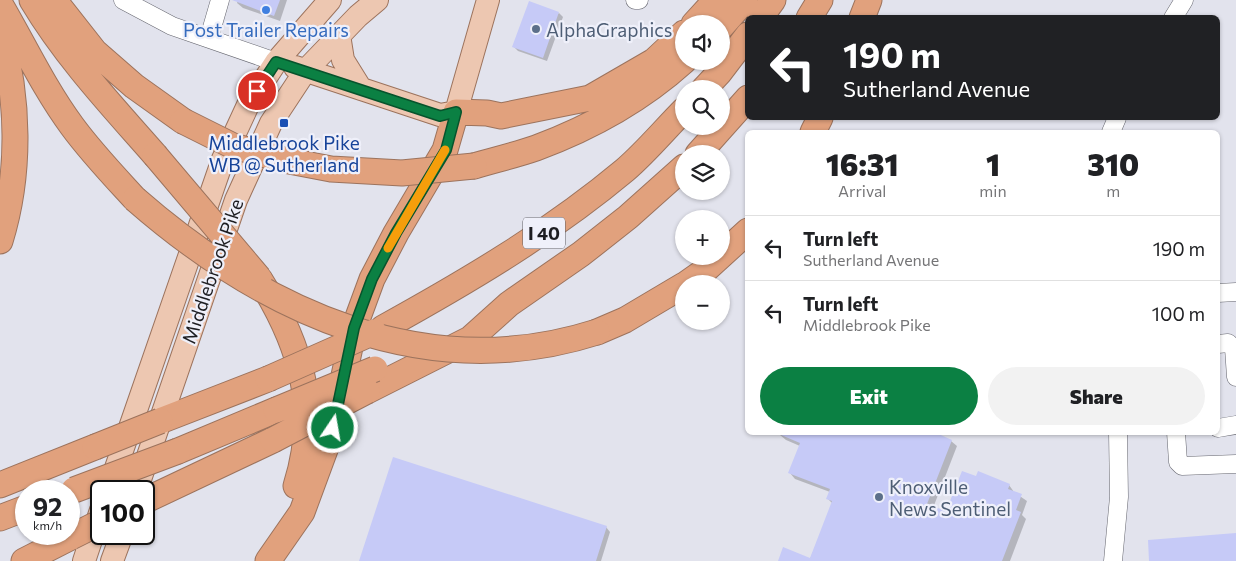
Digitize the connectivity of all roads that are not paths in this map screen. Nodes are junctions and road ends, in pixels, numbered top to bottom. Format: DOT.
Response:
graph roads {
  1 [pos="32,0"];
  2 [pos="54,0"];
  3 [pos="123,0"];
  4 [pos="220,0"];
  5 [pos="330,0"];
  6 [pos="377,0"];
  7 [pos="488,0"];
  8 [pos="635,0"];
  9 [pos="639,0"];
  10 [pos="716,0"];
  11 [pos="745,0"];
  12 [pos="773,0"];
  13 [pos="820,0"];
  14 [pos="869,0"];
  15 [pos="1184,0"];
  16 [pos="0,4"];
  17 [pos="702,15"];
  18 [pos="762,15"];
  19 [pos="811,15"];
  20 [pos="863,15"];
  21 [pos="1175,15"];
  22 [pos="730,17"];
  23 [pos="0,30"];
  24 [pos="339,36"];
  25 [pos="209,38"];
  26 [pos="745,38"];
  27 [pos="675,41"];
  28 [pos="276,62"];
  29 [pos="675,69"];
  30 [pos="306,70"];
  31 [pos="712,80"];
  32 [pos="362,89"];
  33 [pos="745,101"];
  34 [pos="456,112"];
  35 [pos="675,119"];
  36 [pos="706,145"];
  37 [pos="675,175"];
  38 [pos="745,234"];
  39 [pos="0,242"];
  40 [pos="698,275"];
  41 [pos="675,291"];
  42 [pos="1236,292"];
  43 [pos="1220,293"];
  44 [pos="1220,344"];
  45 [pos="1236,377"];
  46 [pos="371,380"];
  47 [pos="1236,426"];
  48 [pos="1220,428"];
  49 [pos="1118,435"];
  50 [pos="1176,435"];
  51 [pos="96,443"];
  52 [pos="1236,464"];
  53 [pos="0,467"];
  54 [pos="112,480"];
  55 [pos="140,480"];
  56 [pos="0,484"];
  57 [pos="80,488"];
  58 [pos="155,496"];
  59 [pos="15,512"];
  60 [pos="0,518"];
  61 [pos="90,528"];
  62 [pos="90,543"];
  63 [pos="118,545"];
  64 [pos="273,555"];
  65 [pos="24,561"];
  66 [pos="84,561"];
  67 [pos="112,561"];
  68 [pos="1113,561"];
  1 -- 64 [label="highway, bridge"];
  2 -- 29 [label="highway, bridge"];
  3 -- 25 [label="street"];
  4 -- 25 [label="street"];
  5 -- 28 [label="main road, Middlebrook Pike"];
  6 -- 24 [label="main road, Middlebrook Pike"];
  7 -- 34 [label="main road"];
  8 -- 9 [label="street"];
  10 -- 17 [label="highway"];
  11 -- 22 [label="highway"];
  12 -- 18 [label="highway"];
  13 -- 19 [label="highway"];
  14 -- 20 [label="highway"];
  15 -- 21 [label="street"];
  16 -- 41 [label="highway, bridge"];
  23 -- 39 [label="highway"];
  24 -- 30 [label="main road, Middlebrook Pike"];
  24 -- 32 [label="main road"];
  25 -- 28 [label="street"];
  26 -- 31 [label="highway"];
  27 -- 34 [label="highway"];
  28 -- 30 [label="main road"];
  28 -- 54 [label="main road, Middlebrook Pike"];
  30 -- 32 [label="main road"];
  30 -- 55 [label="main road, Middlebrook Pike"];
  32 -- 34 [label="main road"];
  33 -- 36 [label="highway"];
  34 -- 64 [label="highway"];
  35 -- 51 [label="highway, I 40, bridge"];
  37 -- 46 [label="highway, I 40"];
  38 -- 40 [label="highway"];
  42 -- 43 [label="street"];
  44 -- 45 [label="street"];
  46 -- 57 [label="highway, I 40, bridge"];
  46 -- 58 [label="highway, bridge"];
  47 -- 48 [label="street"];
  49 -- 68 [label="street"];
  50 -- 52 [label="street"];
  51 -- 53 [label="highway"];
  51 -- 56 [label="highway"];
  59 -- 60 [label="highway"];
  61 -- 65 [label="highway, bridge"];
  62 -- 66 [label="main road"];
  63 -- 67 [label="main road"];
}
